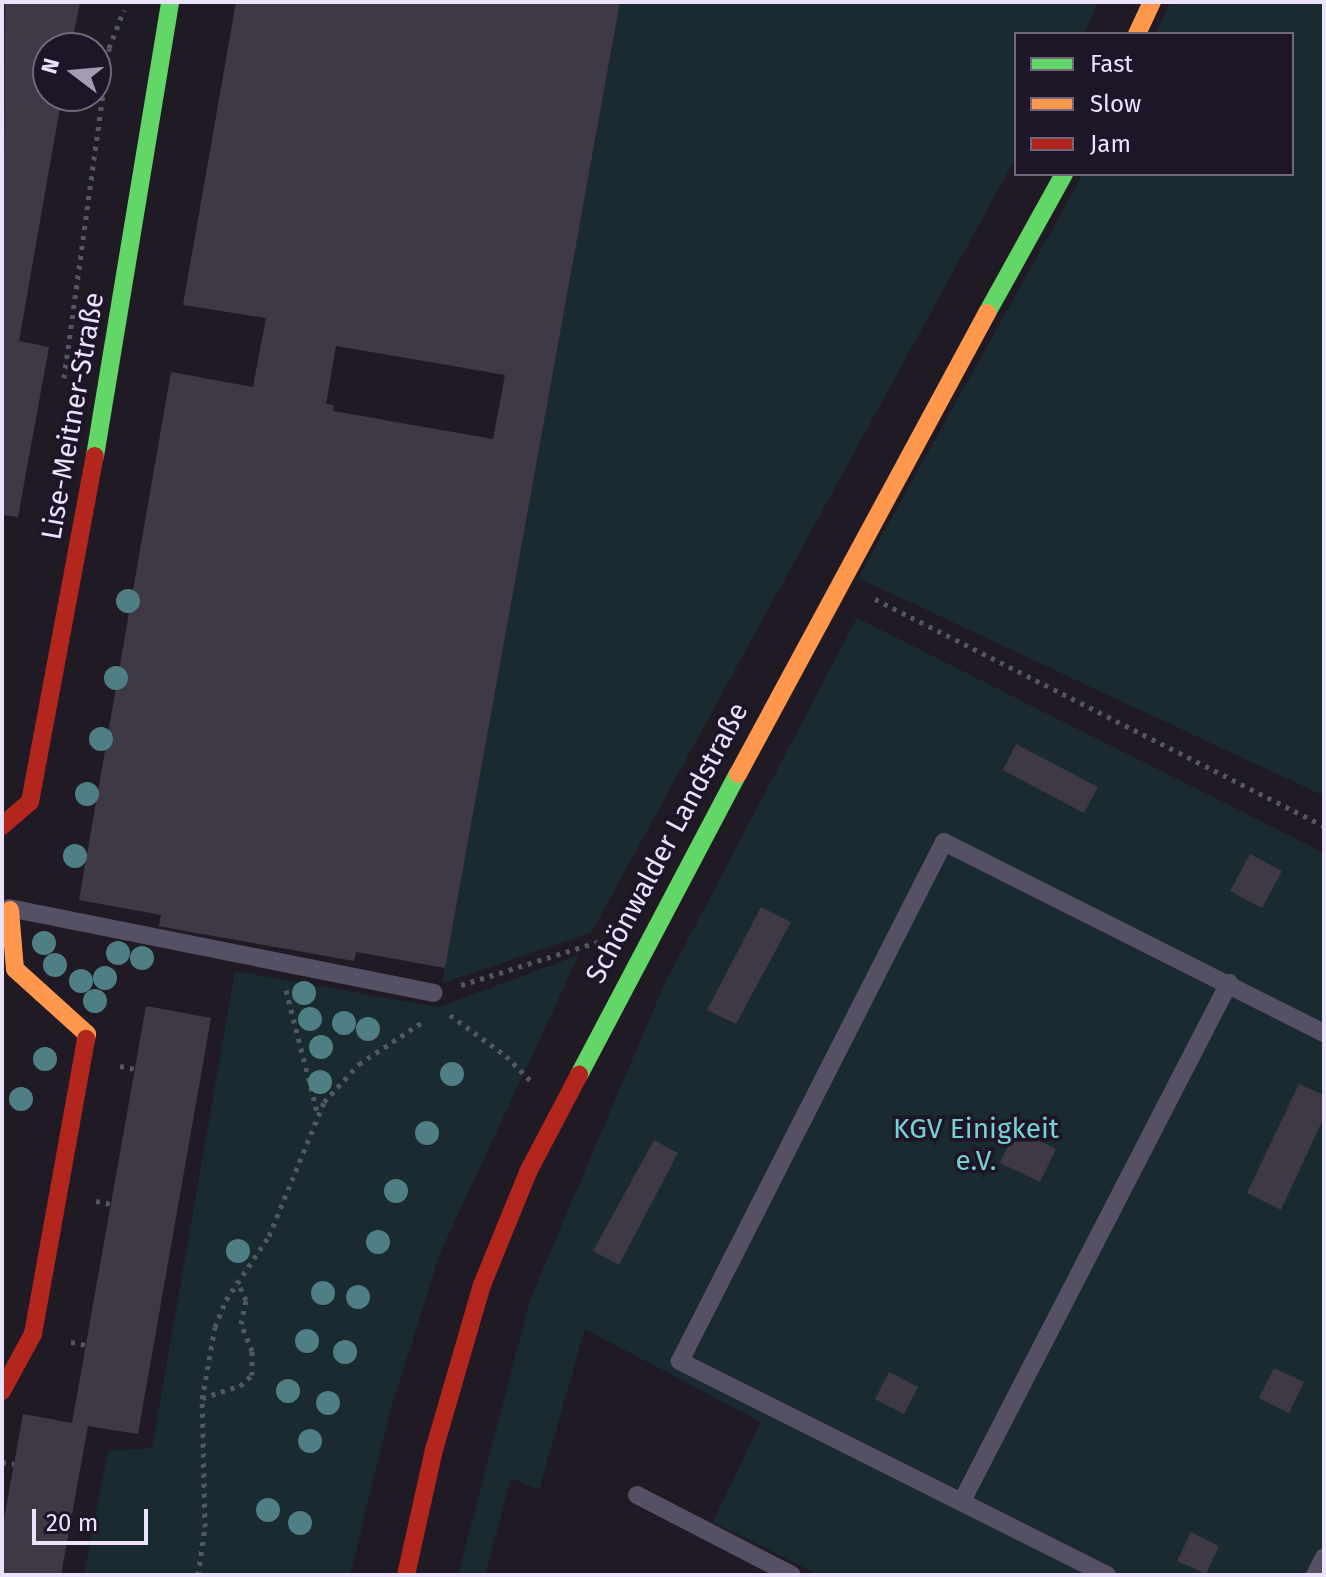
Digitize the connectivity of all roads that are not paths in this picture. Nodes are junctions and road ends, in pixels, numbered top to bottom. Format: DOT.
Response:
graph roads {
  1 [pos="170,2"];
  2 [pos="1152,2"];
  3 [pos="1138,32"];
  4 [pos="1063,176"];
  5 [pos="2,826"];
  6 [pos="6,904"];
  7 [pos="1229,983"];
  8 [pos="434,993"];
  9 [pos="1324,1033"];
  10 [pos="2,1391"];
  11 [pos="637,1495"];
  12 [pos="962,1501"];
  13 [pos="1324,1557"];
  14 [pos="406,1575"];
  15 [pos="792,1575"];
  16 [pos="1107,1575"];
  17 [pos="1315,1575"];
  1 -- 5 [label="main road, Lise-Meitner-Straße"];
  2 -- 3 [label="main road"];
  4 -- 14 [label="main road, Schönwalder Landstraße"];
  6 -- 8 [label="lane"];
  6 -- 10 [label="main road"];
  7 -- 9 [label="lane"];
  7 -- 12 [label="lane"];
  7 -- 12 [label="lane"];
  11 -- 15 [label="lane"];
  12 -- 16 [label="lane"];
  13 -- 17 [label="lane"];
}
